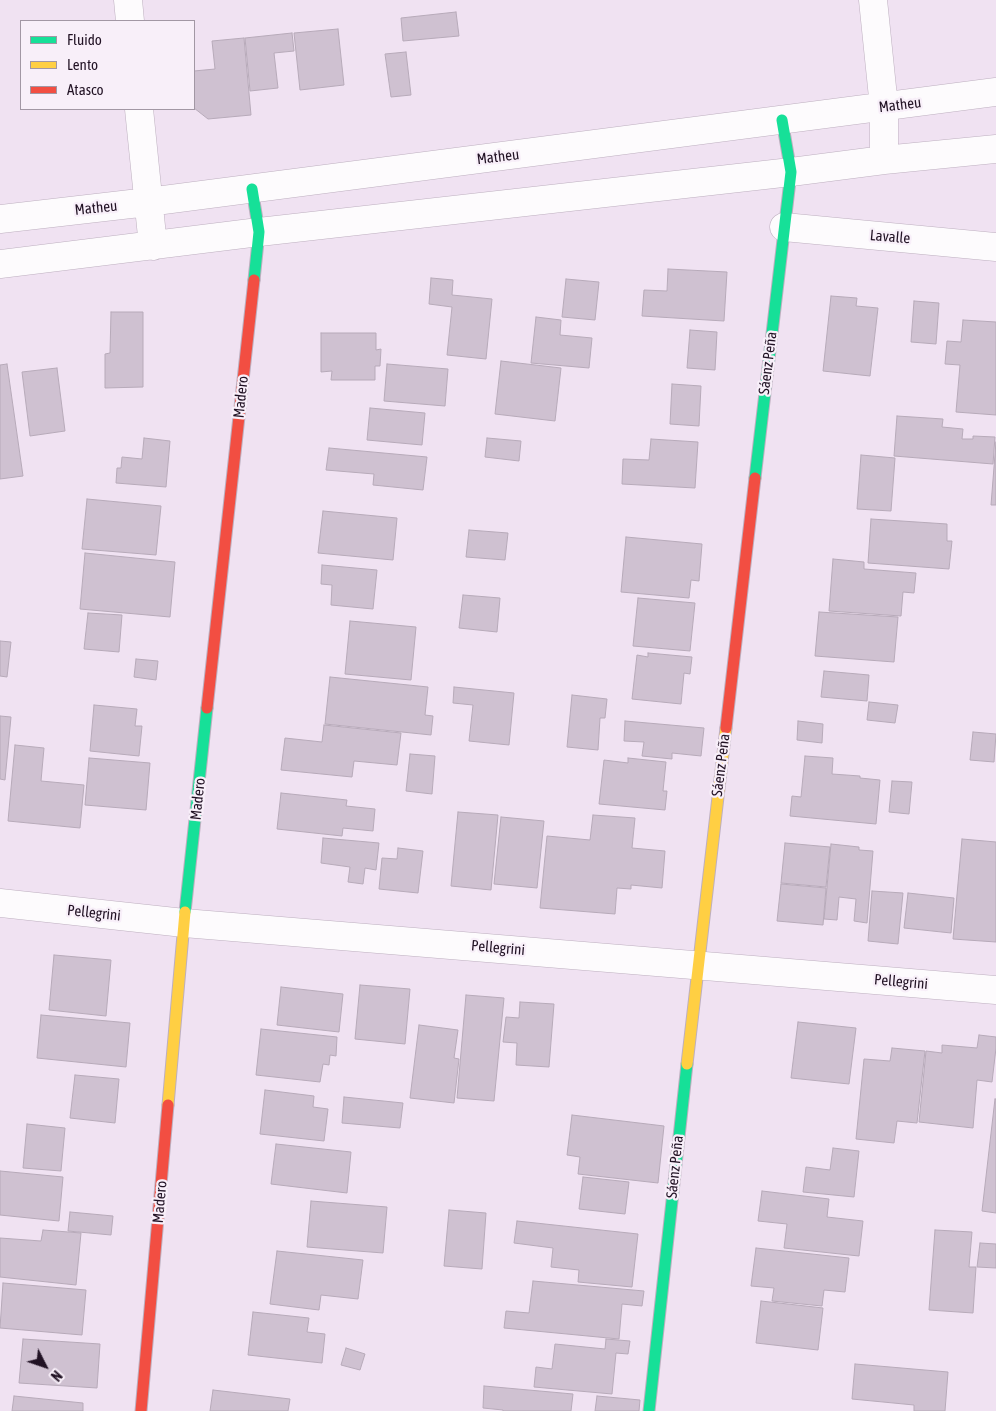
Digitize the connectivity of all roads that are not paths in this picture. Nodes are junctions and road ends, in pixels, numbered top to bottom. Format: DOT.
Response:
graph roads {
  1 [pos="128,0"];
  2 [pos="873,0"];
  3 [pos="130,20"];
  4 [pos="996,92"];
  5 [pos="884,107"];
  6 [pos="139,110"];
  7 [pos="782,120"];
  8 [pos="996,149"];
  9 [pos="884,160"];
  10 [pos="791,172"];
  11 [pos="252,189"];
  12 [pos="148,202"];
  13 [pos="0,219"];
  14 [pos="784,227"];
  15 [pos="259,232"];
  16 [pos="152,246"];
  17 [pos="996,246"];
  18 [pos="0,264"];
  19 [pos="0,903"];
  20 [pos="184,923"];
  21 [pos="698,964"];
  22 [pos="996,990"];
  23 [pos="141,1411"];
  24 [pos="649,1411"];
  1 -- 3 [label="street"];
  2 -- 5 [label="street"];
  4 -- 5 [label="street, Matheu"];
  5 -- 7 [label="street, Matheu"];
  5 -- 9 [label="street"];
  6 -- 12 [label="street"];
  7 -- 10 [label="street, Sáenz Peña"];
  7 -- 11 [label="street, Matheu"];
  8 -- 9 [label="street"];
  9 -- 10 [label="street"];
  10 -- 14 [label="street, Sáenz Peña"];
  10 -- 15 [label="street"];
  11 -- 12 [label="street, Matheu"];
  11 -- 15 [label="street, Madero"];
  12 -- 13 [label="street, Matheu"];
  12 -- 16 [label="street"];
  14 -- 17 [label="street, Lavalle"];
  14 -- 21 [label="street, Sáenz Peña"];
  15 -- 16 [label="street"];
  15 -- 20 [label="street, Madero"];
  16 -- 18 [label="street"];
  19 -- 20 [label="street, Pellegrini"];
  20 -- 21 [label="street, Pellegrini"];
  20 -- 23 [label="street, Madero"];
  21 -- 22 [label="street, Pellegrini"];
  21 -- 24 [label="street, Sáenz Peña"];
}
